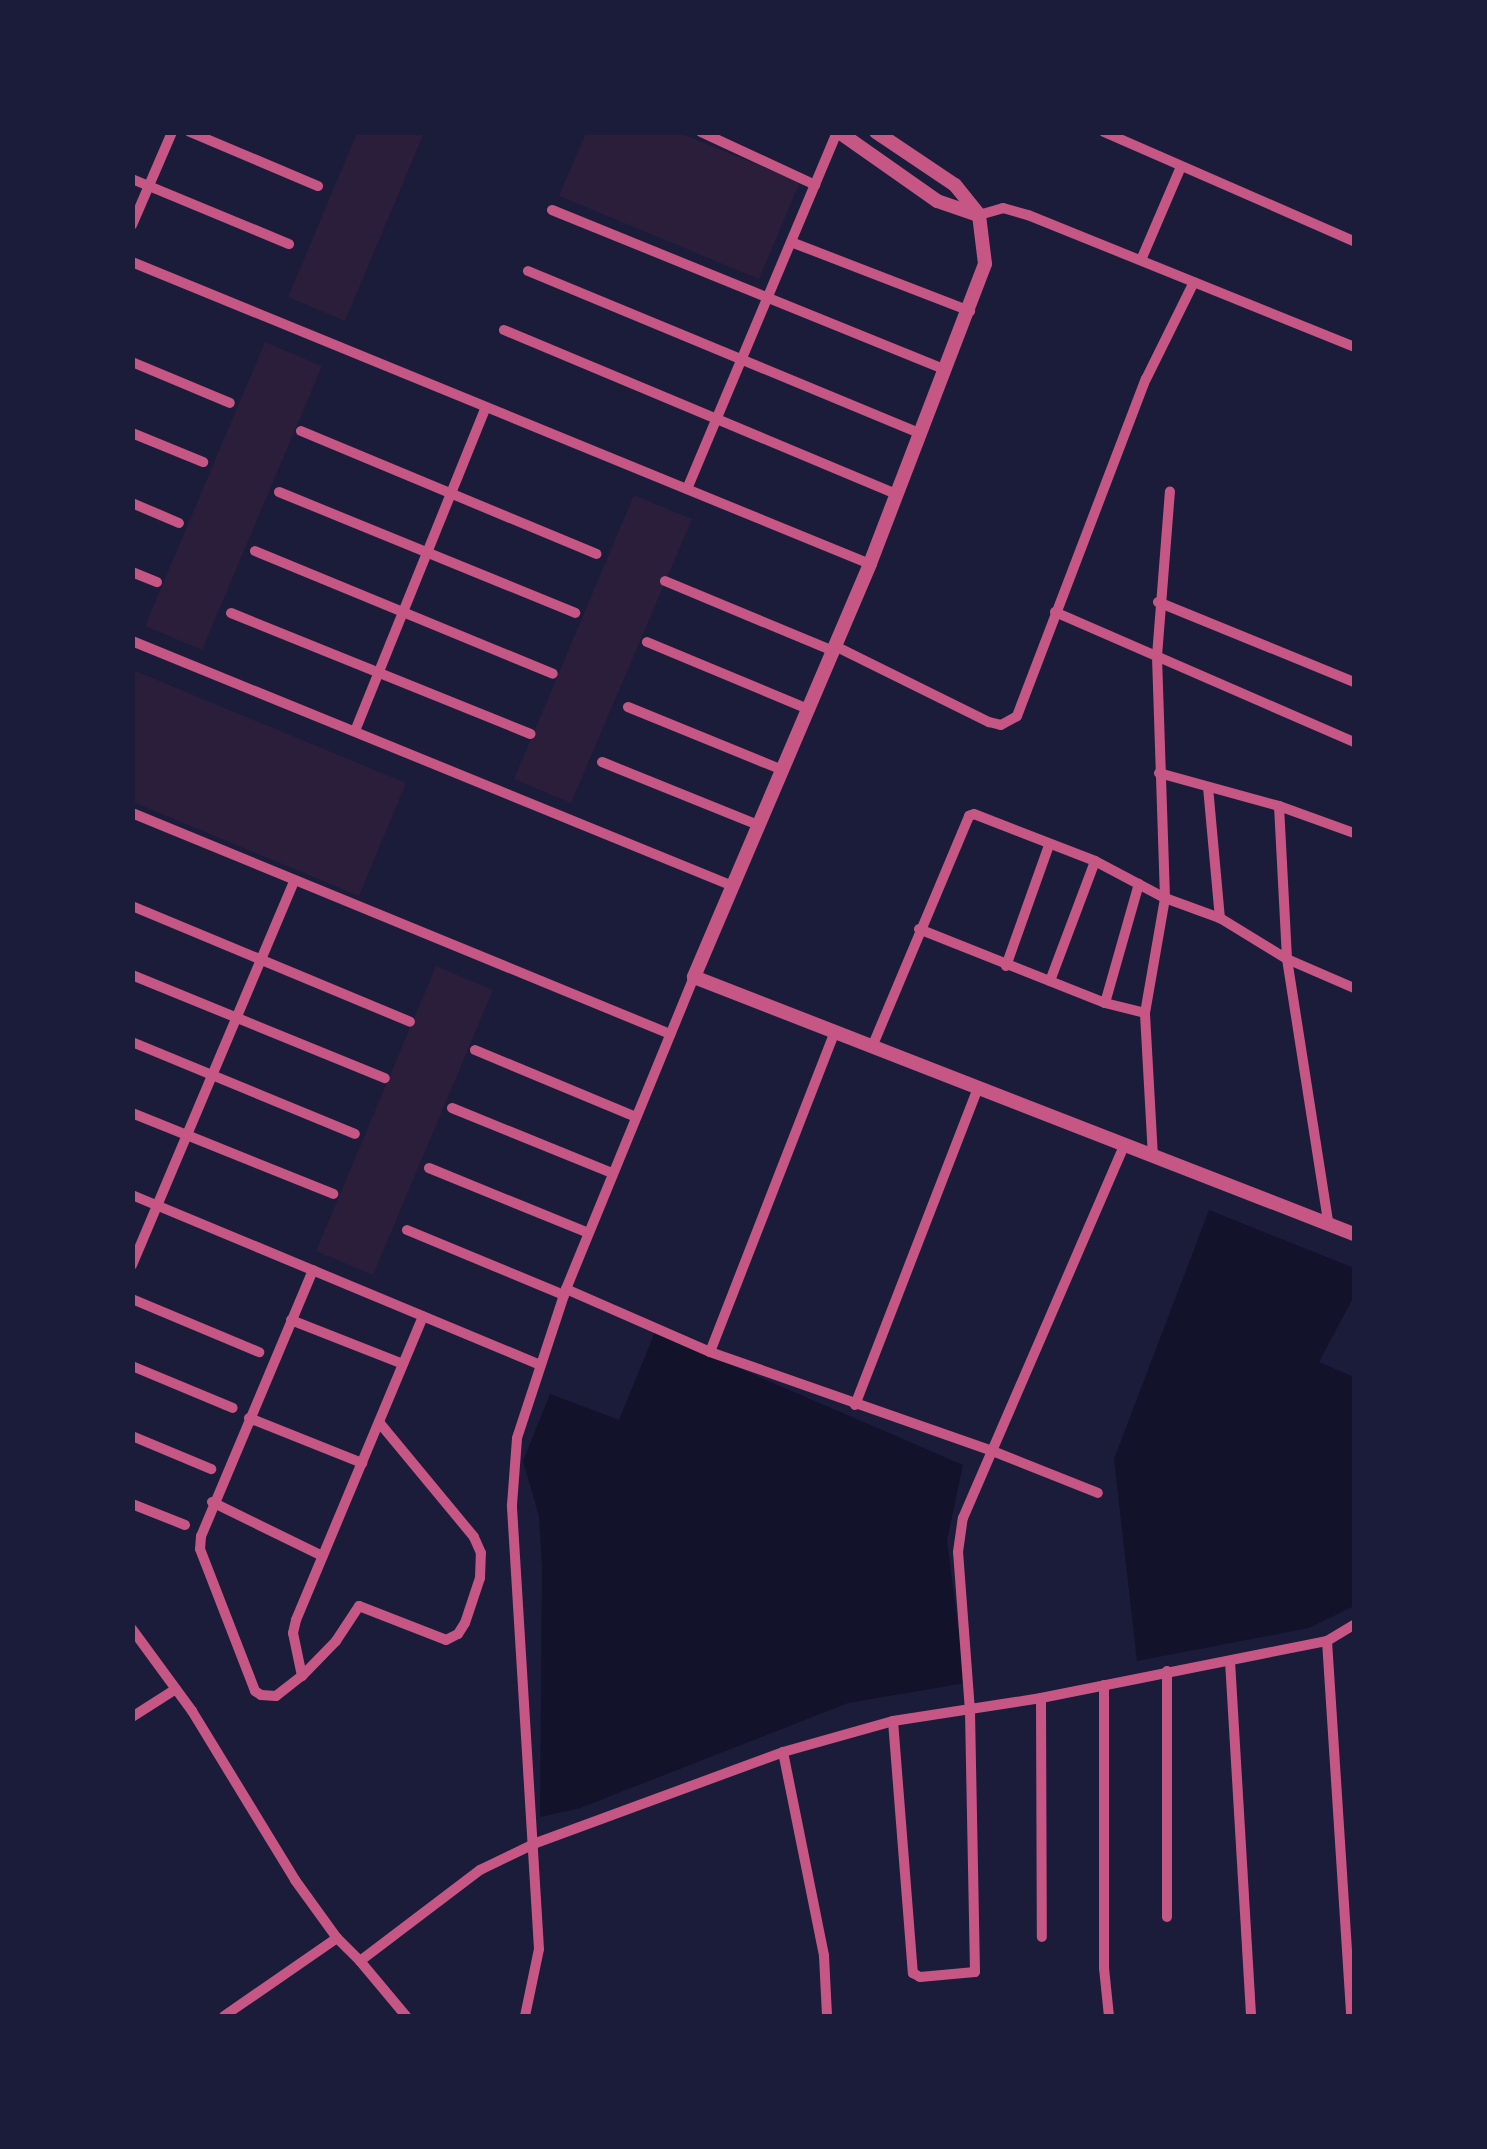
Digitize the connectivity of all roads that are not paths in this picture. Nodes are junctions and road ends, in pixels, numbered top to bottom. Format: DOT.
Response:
graph roads {
  1 [pos="172,132"];
  2 [pos="190,132"];
  3 [pos="701,132"];
  4 [pos="838,132"];
  5 [pos="876,132"];
  6 [pos="1104,132"];
  7 [pos="1142,132"];
  8 [pos="1136,148"];
  9 [pos="1180,169"];
  10 [pos="132,178"];
  11 [pos="815,185"];
  12 [pos="149,186"];
  13 [pos="318,186"];
  14 [pos="552,210"];
  15 [pos="979,215"];
  16 [pos="132,225"];
  17 [pos="1354,241"];
  18 [pos="791,242"];
  19 [pos="289,244"];
  20 [pos="1141,260"];
  21 [pos="132,262"];
  22 [pos="528,271"];
  23 [pos="1194,282"];
  24 [pos="768,297"];
  25 [pos="970,311"];
  26 [pos="504,330"];
  27 [pos="1354,347"];
  28 [pos="741,360"];
  29 [pos="132,362"];
  30 [pos="946,370"];
  31 [pos="230,402"];
  32 [pos="486,406"];
  33 [pos="717,418"];
  34 [pos="301,431"];
  35 [pos="132,433"];
  36 [pos="921,434"];
  37 [pos="203,462"];
  38 [pos="687,489"];
  39 [pos="278,492"];
  40 [pos="1170,492"];
  41 [pos="450,494"];
  42 [pos="897,494"];
  43 [pos="132,503"];
  44 [pos="179,523"];
  45 [pos="256,551"];
  46 [pos="427,552"];
  47 [pos="596,554"];
  48 [pos="870,564"];
  49 [pos="132,572"];
  50 [pos="665,581"];
  51 [pos="157,582"];
  52 [pos="1158,602"];
  53 [pos="231,612"];
  54 [pos="403,612"];
  55 [pos="1055,612"];
  56 [pos="576,613"];
  57 [pos="132,641"];
  58 [pos="647,642"];
  59 [pos="834,648"];
  60 [pos="1157,656"];
  61 [pos="378,672"];
  62 [pos="553,674"];
  63 [pos="1354,682"];
  64 [pos="628,707"];
  65 [pos="808,708"];
  66 [pos="355,731"];
  67 [pos="530,734"];
  68 [pos="1354,742"];
  69 [pos="602,762"];
  70 [pos="782,770"];
  71 [pos="1159,773"];
  72 [pos="1208,786"];
  73 [pos="1280,806"];
  74 [pos="132,813"];
  75 [pos="758,826"];
  76 [pos="1354,833"];
  77 [pos="1049,845"];
  78 [pos="1095,862"];
  79 [pos="294,881"];
  80 [pos="1140,884"];
  81 [pos="733,886"];
  82 [pos="1165,898"];
  83 [pos="132,906"];
  84 [pos="1220,918"];
  85 [pos="920,930"];
  86 [pos="1287,959"];
  87 [pos="261,960"];
  88 [pos="1006,966"];
  89 [pos="132,974"];
  90 [pos="694,977"];
  91 [pos="1050,982"];
  92 [pos="1354,988"];
  93 [pos="1105,1002"];
  94 [pos="1146,1013"];
  95 [pos="237,1018"];
  96 [pos="410,1022"];
  97 [pos="835,1032"];
  98 [pos="670,1034"];
  99 [pos="132,1042"];
  100 [pos="872,1046"];
  101 [pos="475,1050"];
  102 [pos="212,1075"];
  103 [pos="385,1078"];
  104 [pos="978,1088"];
  105 [pos="452,1108"];
  106 [pos="132,1113"];
  107 [pos="636,1117"];
  108 [pos="355,1134"];
  109 [pos="187,1135"];
  110 [pos="1125,1144"];
  111 [pos="1153,1157"];
  112 [pos="429,1168"];
  113 [pos="612,1174"];
  114 [pos="333,1194"];
  115 [pos="132,1196"];
  116 [pos="158,1206"];
  117 [pos="1329,1226"];
  118 [pos="407,1230"];
  119 [pos="588,1233"];
  120 [pos="1354,1234"];
  121 [pos="132,1265"];
  122 [pos="313,1270"];
  123 [pos="565,1292"];
  124 [pos="132,1299"];
  125 [pos="423,1316"];
  126 [pos="291,1320"];
  127 [pos="259,1352"];
  128 [pos="710,1352"];
  129 [pos="403,1364"];
  130 [pos="538,1364"];
  131 [pos="132,1366"];
  132 [pos="855,1405"];
  133 [pos="233,1408"];
  134 [pos="249,1418"];
  135 [pos="379,1422"];
  136 [pos="132,1436"];
  137 [pos="990,1450"];
  138 [pos="362,1462"];
  139 [pos="211,1469"];
  140 [pos="1098,1493"];
  141 [pos="212,1502"];
  142 [pos="132,1504"];
  143 [pos="185,1526"];
  144 [pos="322,1556"];
  145 [pos="1354,1625"];
  146 [pos="132,1629"];
  147 [pos="1326,1641"];
  148 [pos="1230,1661"];
  149 [pos="1167,1671"];
  150 [pos="302,1676"];
  151 [pos="1104,1684"];
  152 [pos="176,1689"];
  153 [pos="1041,1698"];
  154 [pos="970,1711"];
  155 [pos="132,1717"];
  156 [pos="893,1721"];
  157 [pos="784,1752"];
  158 [pos="536,1843"];
  159 [pos="1166,1916"];
  160 [pos="1042,1937"];
  161 [pos="337,1938"];
  162 [pos="360,1960"];
  163 [pos="224,2016"];
  164 [pos="406,2016"];
  165 [pos="525,2016"];
  166 [pos="827,2016"];
  167 [pos="1109,2016"];
  168 [pos="1252,2016"];
  169 [pos="1350,2016"];
  1 -- 12 [label="street"];
  2 -- 13 [label="street"];
  3 -- 11 [label="street"];
  4 -- 11 [label="street"];
  4 -- 15 [label="street"];
  5 -- 15 [label="street"];
  6 -- 8 [label="street"];
  7 -- 8 [label="street"];
  8 -- 9 [label="street"];
  9 -- 17 [label="street"];
  9 -- 20 [label="street"];
  10 -- 12 [label="street"];
  11 -- 18 [label="street"];
  12 -- 16 [label="street"];
  12 -- 19 [label="street"];
  14 -- 24 [label="street"];
  15 -- 20 [label="street"];
  15 -- 25 [label="street"];
  18 -- 24 [label="street"];
  18 -- 25 [label="street"];
  20 -- 23 [label="street"];
  21 -- 32 [label="street"];
  22 -- 28 [label="street"];
  23 -- 27 [label="street"];
  23 -- 55 [label="street"];
  24 -- 28 [label="street"];
  24 -- 30 [label="street"];
  25 -- 30 [label="street"];
  26 -- 33 [label="street"];
  28 -- 33 [label="street"];
  28 -- 36 [label="street"];
  29 -- 31 [label="street"];
  30 -- 36 [label="street"];
  32 -- 38 [label="street"];
  32 -- 41 [label="street"];
  33 -- 38 [label="street"];
  33 -- 42 [label="street"];
  34 -- 41 [label="street"];
  35 -- 37 [label="street"];
  36 -- 42 [label="street"];
  38 -- 48 [label="street"];
  39 -- 46 [label="street"];
  40 -- 52 [label="street"];
  41 -- 46 [label="street"];
  41 -- 47 [label="street"];
  42 -- 48 [label="street"];
  43 -- 44 [label="street"];
  45 -- 54 [label="street"];
  46 -- 54 [label="street"];
  46 -- 56 [label="street"];
  48 -- 59 [label="street"];
  49 -- 51 [label="street"];
  50 -- 59 [label="street"];
  52 -- 60 [label="street"];
  52 -- 63 [label="street"];
  53 -- 61 [label="street"];
  54 -- 61 [label="street"];
  54 -- 62 [label="street"];
  55 -- 59 [label="street"];
  55 -- 60 [label="street"];
  57 -- 66 [label="street"];
  58 -- 65 [label="street"];
  59 -- 65 [label="street"];
  60 -- 68 [label="street"];
  60 -- 71 [label="street"];
  61 -- 66 [label="street"];
  61 -- 67 [label="street"];
  64 -- 70 [label="street"];
  65 -- 70 [label="street"];
  66 -- 81 [label="street"];
  69 -- 75 [label="street"];
  70 -- 75 [label="street"];
  71 -- 72 [label="street"];
  71 -- 82 [label="street"];
  72 -- 73 [label="street"];
  72 -- 84 [label="street"];
  73 -- 76 [label="street"];
  73 -- 86 [label="street"];
  74 -- 79 [label="street"];
  75 -- 81 [label="street"];
  77 -- 78 [label="street"];
  77 -- 85 [label="street"];
  77 -- 88 [label="street"];
  78 -- 80 [label="street"];
  78 -- 91 [label="street"];
  79 -- 87 [label="street"];
  79 -- 98 [label="street"];
  80 -- 82 [label="street"];
  80 -- 93 [label="street"];
  81 -- 90 [label="street"];
  82 -- 84 [label="street"];
  82 -- 94 [label="street"];
  83 -- 87 [label="street"];
  84 -- 86 [label="street"];
  85 -- 88 [label="street"];
  85 -- 100 [label="street"];
  86 -- 92 [label="street"];
  86 -- 117 [label="street"];
  87 -- 95 [label="street"];
  87 -- 96 [label="street"];
  88 -- 91 [label="street"];
  89 -- 95 [label="street"];
  90 -- 97 [label="street"];
  90 -- 98 [label="street"];
  91 -- 93 [label="street"];
  93 -- 94 [label="street"];
  94 -- 111 [label="street"];
  95 -- 102 [label="street"];
  95 -- 103 [label="street"];
  97 -- 100 [label="street"];
  97 -- 128 [label="street"];
  98 -- 107 [label="street"];
  99 -- 102 [label="street"];
  100 -- 104 [label="street"];
  101 -- 107 [label="street"];
  102 -- 108 [label="street"];
  102 -- 109 [label="street"];
  104 -- 110 [label="street"];
  104 -- 132 [label="street"];
  105 -- 113 [label="street"];
  106 -- 109 [label="street"];
  107 -- 113 [label="street"];
  109 -- 114 [label="street"];
  109 -- 116 [label="street"];
  110 -- 111 [label="street"];
  110 -- 137 [label="street"];
  111 -- 117 [label="street"];
  112 -- 119 [label="street"];
  113 -- 119 [label="street"];
  115 -- 116 [label="street"];
  116 -- 121 [label="street"];
  116 -- 122 [label="street"];
  117 -- 120 [label="street"];
  118 -- 123 [label="street"];
  119 -- 123 [label="street"];
  122 -- 125 [label="street"];
  122 -- 126 [label="street"];
  123 -- 128 [label="street"];
  123 -- 130 [label="street"];
  124 -- 127 [label="street"];
  125 -- 129 [label="street"];
  125 -- 130 [label="street"];
  126 -- 129 [label="street"];
  126 -- 134 [label="street"];
  128 -- 132 [label="street"];
  129 -- 135 [label="street"];
  130 -- 158 [label="street"];
  131 -- 133 [label="street"];
  132 -- 137 [label="street"];
  134 -- 138 [label="street"];
  134 -- 141 [label="street"];
  135 -- 138 [label="street"];
  135 -- 150 [label="street"];
  136 -- 139 [label="street"];
  137 -- 140 [label="street"];
  137 -- 154 [label="street"];
  138 -- 144 [label="street"];
  141 -- 144 [label="street"];
  141 -- 150 [label="street"];
  142 -- 143 [label="street"];
  144 -- 150 [label="street"];
  145 -- 147 [label="street"];
  146 -- 152 [label="street"];
  147 -- 148 [label="street"];
  147 -- 169 [label="street"];
  148 -- 149 [label="street"];
  148 -- 168 [label="street"];
  149 -- 151 [label="street"];
  149 -- 159 [label="street"];
  151 -- 153 [label="street"];
  151 -- 167 [label="street"];
  152 -- 155 [label="street"];
  152 -- 161 [label="street"];
  153 -- 154 [label="street"];
  153 -- 160 [label="street"];
  154 -- 156 [label="street"];
  154 -- 156 [label="street"];
  156 -- 157 [label="street"];
  157 -- 158 [label="street"];
  157 -- 166 [label="street"];
  158 -- 162 [label="street"];
  158 -- 165 [label="street"];
  161 -- 162 [label="street"];
  161 -- 163 [label="street"];
  162 -- 164 [label="street"];
}
